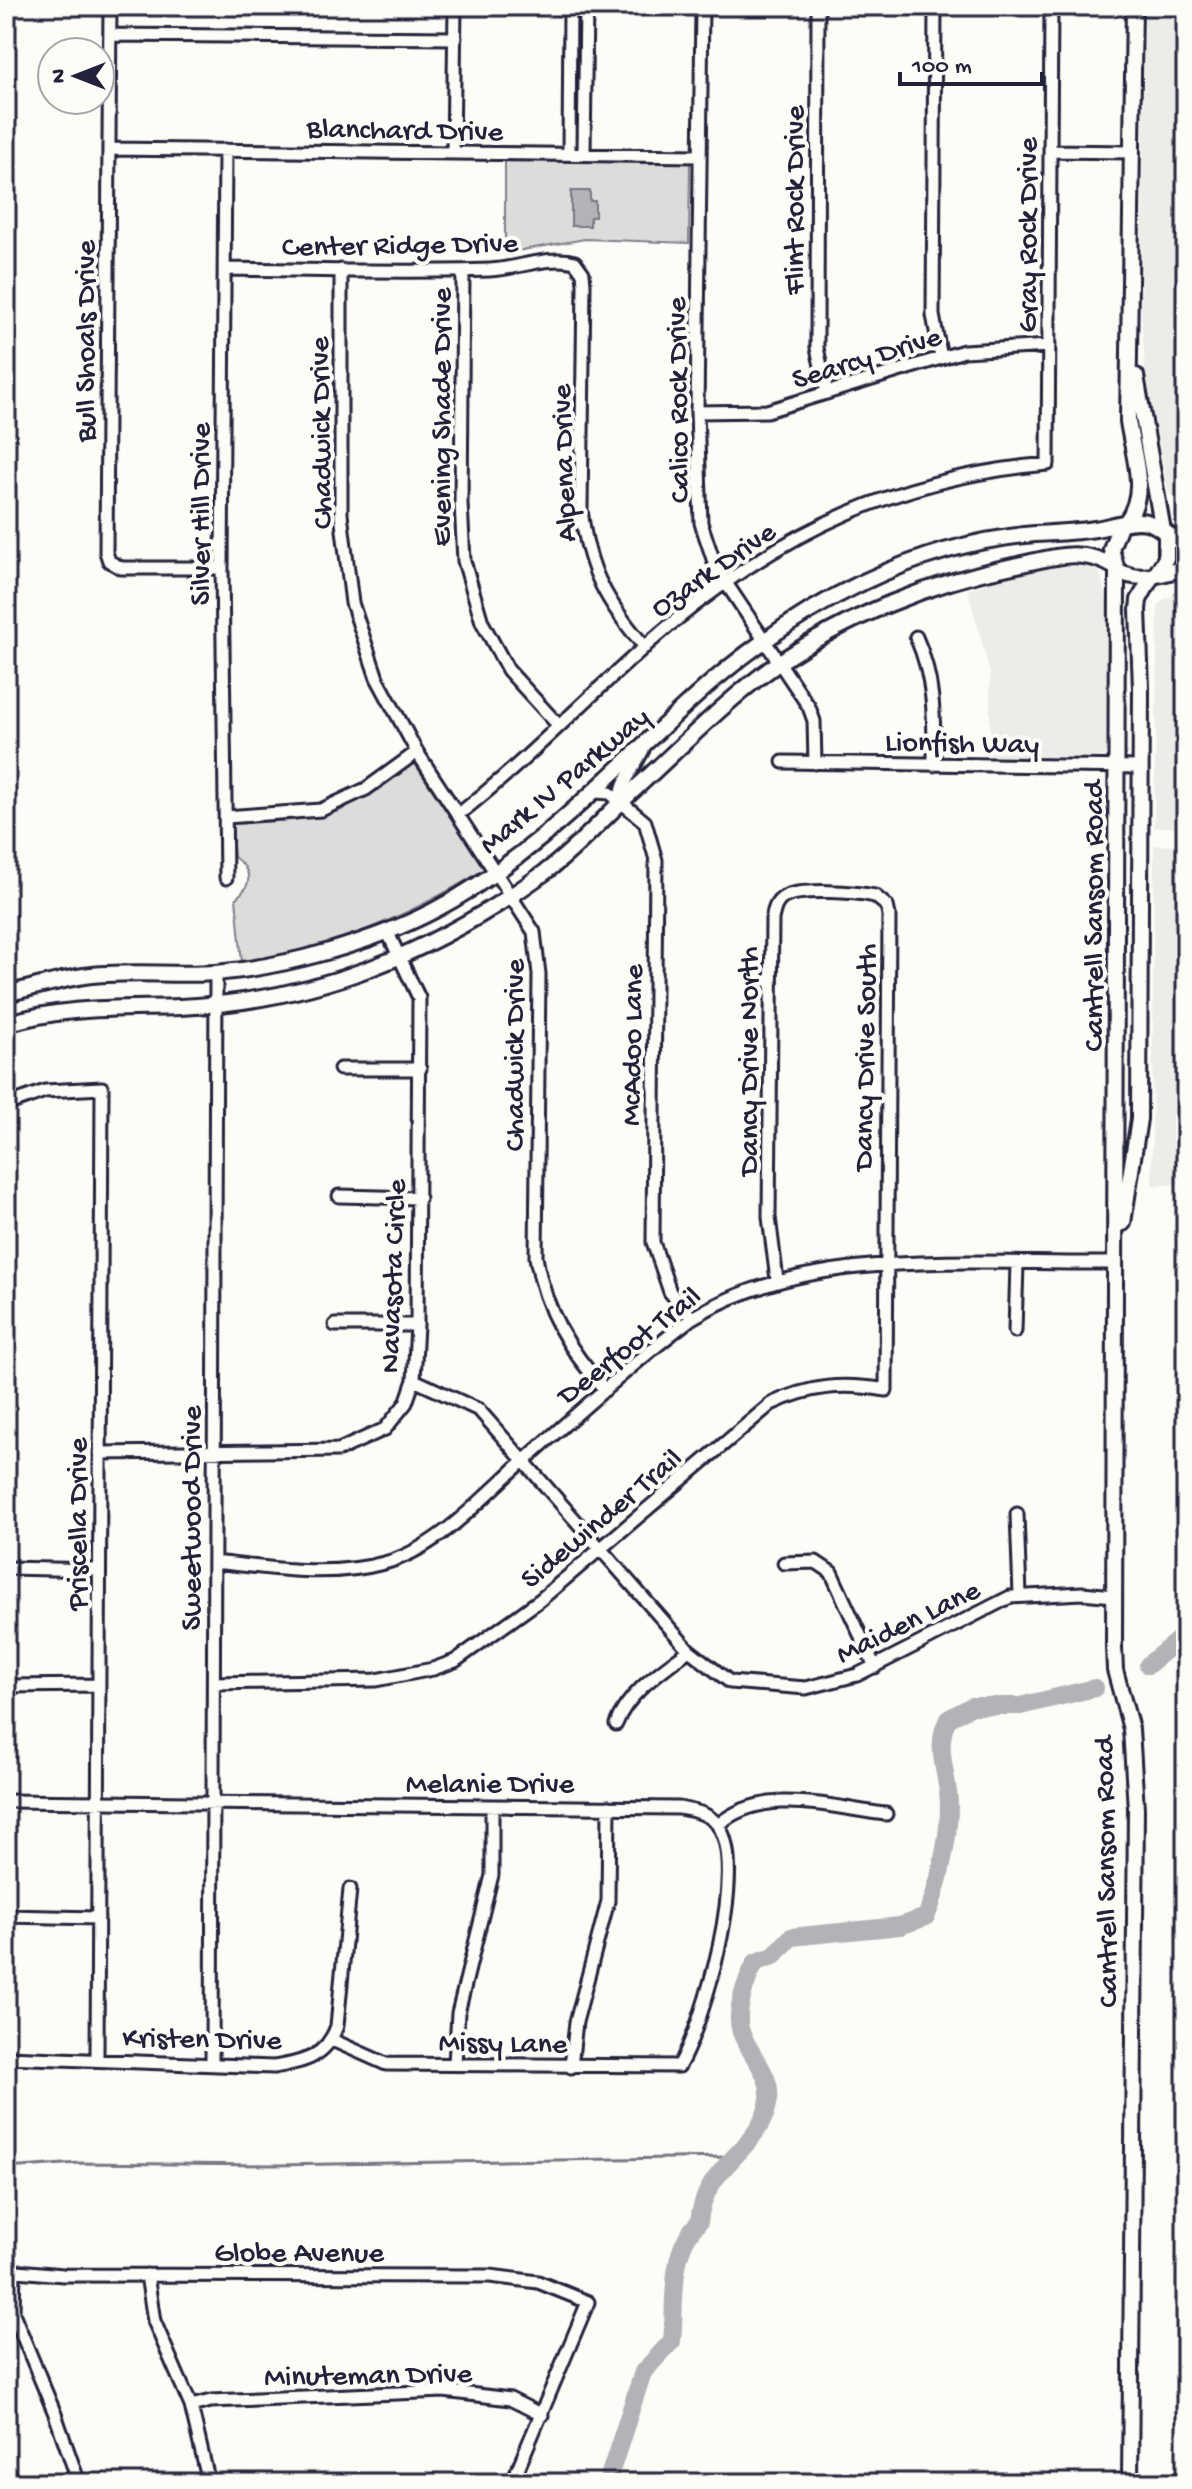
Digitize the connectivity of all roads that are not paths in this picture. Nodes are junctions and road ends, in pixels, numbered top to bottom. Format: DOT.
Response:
graph roads {
  1 [pos="110,6"];
  2 [pos="455,6"];
  3 [pos="570,6"];
  4 [pos="586,6"];
  5 [pos="702,6"];
  6 [pos="818,6"];
  7 [pos="935,6"];
  8 [pos="1051,6"];
  9 [pos="1134,6"];
  10 [pos="570,31"];
  11 [pos="585,31"];
  12 [pos="110,35"];
  13 [pos="455,38"];
  14 [pos="109,149"];
  15 [pos="225,150"];
  16 [pos="1050,151"];
  17 [pos="1132,152"];
  18 [pos="453,153"];
  19 [pos="569,154"];
  20 [pos="584,154"];
  21 [pos="700,156"];
  22 [pos="575,262"];
  23 [pos="225,269"];
  24 [pos="341,270"];
  25 [pos="463,271"];
  26 [pos="1131,344"];
  27 [pos="1049,346"];
  28 [pos="941,358"];
  29 [pos="827,393"];
  30 [pos="697,412"];
  31 [pos="1048,464"];
  32 [pos="1123,524"];
  33 [pos="1164,533"];
  34 [pos="1186,545"];
  35 [pos="222,568"];
  36 [pos="1186,568"];
  37 [pos="1116,569"];
  38 [pos="1154,575"];
  39 [pos="725,582"];
  40 [pos="916,637"];
  41 [pos="766,640"];
  42 [pos="645,647"];
  43 [pos="779,663"];
  44 [pos="559,726"];
  45 [pos="645,746"];
  46 [pos="417,752"];
  47 [pos="783,762"];
  48 [pos="815,763"];
  49 [pos="934,765"];
  50 [pos="1118,767"];
  51 [pos="1141,767"];
  52 [pos="596,792"];
  53 [pos="619,803"];
  54 [pos="459,814"];
  55 [pos="226,817"];
  56 [pos="496,872"];
  57 [pos="226,878"];
  58 [pos="835,893"];
  59 [pos="1118,894"];
  60 [pos="1141,894"];
  61 [pos="512,896"];
  62 [pos="387,931"];
  63 [pos="400,958"];
  64 [pos="216,973"];
  65 [pos="6,994"];
  66 [pos="216,1004"];
  67 [pos="6,1024"];
  68 [pos="340,1069"];
  69 [pos="420,1069"];
  70 [pos="6,1105"];
  71 [pos="1116,1110"];
  72 [pos="1139,1110"];
  73 [pos="339,1196"];
  74 [pos="419,1198"];
  75 [pos="1115,1263"];
  76 [pos="1017,1264"];
  77 [pos="885,1266"];
  78 [pos="777,1280"];
  79 [pos="692,1318"];
  80 [pos="335,1325"];
  81 [pos="417,1325"];
  82 [pos="1015,1331"];
  83 [pos="414,1380"];
  84 [pos="605,1390"];
  85 [pos="214,1451"];
  86 [pos="100,1453"];
  87 [pos="524,1461"];
  88 [pos="1017,1514"];
  89 [pos="601,1549"];
  90 [pos="214,1562"];
  91 [pos="784,1563"];
  92 [pos="6,1568"];
  93 [pos="99,1570"];
  94 [pos="1020,1595"];
  95 [pos="1114,1596"];
  96 [pos="689,1650"];
  97 [pos="875,1667"];
  98 [pos="214,1683"];
  99 [pos="99,1685"];
  100 [pos="6,1686"];
  101 [pos="616,1724"];
  102 [pos="6,1801"];
  103 [pos="98,1802"];
  104 [pos="213,1803"];
  105 [pos="492,1806"];
  106 [pos="609,1807"];
  107 [pos="886,1814"];
  108 [pos="718,1825"];
  109 [pos="350,1889"];
  110 [pos="6,1916"];
  111 [pos="98,1918"];
  112 [pos="332,2040"];
  113 [pos="6,2057"];
  114 [pos="97,2058"];
  115 [pos="212,2063"];
  116 [pos="455,2063"];
  117 [pos="571,2067"];
  118 [pos="10,2270"];
  119 [pos="147,2275"];
  120 [pos="191,2406"];
  121 [pos="542,2415"];
  122 [pos="79,2483"];
  123 [pos="209,2483"];
  124 [pos="512,2483"];
  125 [pos="1130,2483"];
  1 -- 12 [label="street, Bull Shoals Drive"];
  2 -- 13 [label="street"];
  3 -- 10 [label="street"];
  4 -- 11 [label="street"];
  5 -- 21 [label="street, Calico Rock Drive"];
  6 -- 29 [label="street, Flint Rock Drive"];
  7 -- 28 [label="street"];
  8 -- 16 [label="street, Gray Rock Drive"];
  9 -- 17 [label="main road"];
  10 -- 11 [label="street"];
  10 -- 19 [label="street"];
  11 -- 20 [label="street"];
  12 -- 13 [label="street"];
  12 -- 14 [label="street, Bull Shoals Drive"];
  13 -- 18 [label="street"];
  14 -- 15 [label="street, Blanchard Drive"];
  14 -- 35 [label="street, Bull Shoals Drive"];
  15 -- 18 [label="street, Blanchard Drive"];
  15 -- 23 [label="street, Silver Hill Drive"];
  16 -- 17 [label="street"];
  16 -- 27 [label="street, Gray Rock Drive"];
  17 -- 26 [label="main road"];
  18 -- 19 [label="street, Blanchard Drive"];
  19 -- 20 [label="street, Blanchard Drive"];
  20 -- 21 [label="street, Blanchard Drive"];
  21 -- 30 [label="street, Calico Rock Drive"];
  22 -- 25 [label="street, Center Ridge Drive"];
  22 -- 42 [label="street, Alpena Drive"];
  23 -- 24 [label="street, Center Ridge Drive"];
  23 -- 35 [label="street, Silver Hill Drive"];
  24 -- 25 [label="street, Center Ridge Drive"];
  24 -- 46 [label="street, Chadwick Drive"];
  25 -- 44 [label="street, Evening Shade Drive"];
  26 -- 32 [label="main road"];
  26 -- 33 [label="main road"];
  27 -- 28 [label="street, Searcy Drive"];
  27 -- 31 [label="street, Gray Rock Drive"];
  28 -- 29 [label="street, Searcy Drive"];
  29 -- 30 [label="street, Searcy Drive"];
  30 -- 39 [label="street, Calico Rock Drive"];
  31 -- 39 [label="street, Ozark Drive"];
  32 -- 33 [label="main road"];
  32 -- 37 [label="main road"];
  32 -- 41 [label="main road, Mark IV Parkway"];
  33 -- 34 [label="main road"];
  33 -- 38 [label="main road"];
  35 -- 55 [label="street, Silver Hill Drive"];
  36 -- 38 [label="main road"];
  37 -- 38 [label="main road"];
  37 -- 43 [label="main road, Mark IV Parkway"];
  37 -- 50 [label="main road, Cantrell Sansom Road"];
  38 -- 51 [label="main road, Cantrell Sansom Road"];
  39 -- 41 [label="street, Calico Rock Drive"];
  39 -- 42 [label="street, Ozark Drive"];
  40 -- 49 [label="street"];
  41 -- 43 [label="street, Calico Rock Drive"];
  41 -- 45 [label="main road, Mark IV Parkway"];
  42 -- 44 [label="street, Ozark Drive"];
  43 -- 48 [label="street, Calico Rock Drive"];
  43 -- 53 [label="main road, Mark IV Parkway"];
  44 -- 54 [label="street, Ozark Drive"];
  45 -- 52 [label="main road, Mark IV Parkway"];
  45 -- 53 [label="street"];
  46 -- 54 [label="street, Chadwick Drive"];
  46 -- 55 [label="street"];
  47 -- 48 [label="street, Lionfish Way"];
  48 -- 49 [label="street, Lionfish Way"];
  49 -- 50 [label="street, Lionfish Way"];
  50 -- 51 [label="street, Lionfish Way"];
  50 -- 59 [label="main road, Cantrell Sansom Road"];
  51 -- 60 [label="main road, Cantrell Sansom Road"];
  52 -- 53 [label="street, McAdoo Lane"];
  52 -- 56 [label="main road, Mark IV Parkway"];
  53 -- 61 [label="main road, Mark IV Parkway"];
  53 -- 79 [label="street, McAdoo Lane"];
  54 -- 56 [label="street, Chadwick Drive"];
  55 -- 57 [label="street, Silver Hill Drive"];
  56 -- 61 [label="street, Chadwick Drive"];
  56 -- 62 [label="main road, Mark IV Parkway"];
  58 -- 77 [label="street, Dancy Drive South"];
  58 -- 78 [label="street, Dancy Drive North"];
  59 -- 60 [label="main road"];
  59 -- 71 [label="main road, Cantrell Sansom Road"];
  60 -- 72 [label="main road, Cantrell Sansom Road"];
  61 -- 63 [label="main road, Mark IV Parkway"];
  61 -- 84 [label="street, Chadwick Drive"];
  62 -- 63 [label="street, Navasota Circle"];
  62 -- 64 [label="main road, Mark IV Parkway"];
  63 -- 66 [label="main road, Mark IV Parkway"];
  63 -- 69 [label="street, Navasota Circle"];
  64 -- 65 [label="main road, Mark IV Parkway"];
  64 -- 66 [label="street, Sweetwood Drive"];
  66 -- 67 [label="main road, Mark IV Parkway"];
  66 -- 85 [label="street, Sweetwood Drive"];
  68 -- 69 [label="street"];
  69 -- 74 [label="street, Navasota Circle"];
  70 -- 86 [label="street, Priscella Drive"];
  71 -- 72 [label="main road"];
  71 -- 75 [label="main road, Cantrell Sansom Road"];
  72 -- 75 [label="main road, Cantrell Sansom Road"];
  73 -- 74 [label="street"];
  74 -- 81 [label="street, Navasota Circle"];
  75 -- 76 [label="street, Deerfoot Trail"];
  75 -- 95 [label="main road, Cantrell Sansom Road"];
  76 -- 77 [label="street, Deerfoot Trail"];
  76 -- 82 [label="street"];
  77 -- 78 [label="street, Deerfoot Trail"];
  77 -- 89 [label="street, Sidewinder Trail"];
  78 -- 79 [label="street, Deerfoot Trail"];
  79 -- 84 [label="street, Deerfoot Trail"];
  80 -- 81 [label="street"];
  81 -- 83 [label="street, Navasota Circle"];
  83 -- 85 [label="street, Navasota Circle"];
  83 -- 87 [label="street, Maiden Lane"];
  84 -- 87 [label="street, Deerfoot Trail"];
  85 -- 86 [label="street, Navasota Circle"];
  85 -- 90 [label="street, Sweetwood Drive"];
  86 -- 93 [label="street, Priscella Drive"];
  87 -- 89 [label="street, Maiden Lane"];
  87 -- 90 [label="street, Deerfoot Trail"];
  88 -- 94 [label="street"];
  89 -- 96 [label="street, Maiden Lane"];
  89 -- 98 [label="street, Sidewinder Trail"];
  90 -- 98 [label="street, Sweetwood Drive"];
  91 -- 97 [label="street"];
  92 -- 93 [label="street"];
  93 -- 99 [label="street, Priscella Drive"];
  94 -- 95 [label="street, Maiden Lane"];
  94 -- 97 [label="street, Maiden Lane"];
  95 -- 125 [label="main road, Cantrell Sansom Road"];
  96 -- 97 [label="street, Maiden Lane"];
  96 -- 101 [label="street"];
  98 -- 104 [label="street, Sweetwood Drive"];
  99 -- 100 [label="street"];
  99 -- 103 [label="street, Priscella Drive"];
  102 -- 103 [label="street, Melanie Drive"];
  103 -- 104 [label="street, Melanie Drive"];
  103 -- 111 [label="street, Priscella Drive"];
  104 -- 105 [label="street, Melanie Drive"];
  104 -- 115 [label="street, Sweetwood Drive"];
  105 -- 106 [label="street, Melanie Drive"];
  105 -- 116 [label="street"];
  106 -- 108 [label="street, Melanie Drive"];
  106 -- 117 [label="street"];
  107 -- 108 [label="street"];
  108 -- 117 [label="street, Missy Lane"];
  109 -- 112 [label="street"];
  110 -- 111 [label="street"];
  111 -- 114 [label="street, Priscella Drive"];
  112 -- 115 [label="street, Kristen Drive"];
  112 -- 116 [label="street, Missy Lane"];
  113 -- 114 [label="street, Kristen Drive"];
  114 -- 115 [label="street, Kristen Drive"];
  116 -- 117 [label="street, Missy Lane"];
  118 -- 119 [label="street, Globe Avenue"];
  118 -- 122 [label="street"];
  119 -- 120 [label="street"];
  119 -- 121 [label="street, Globe Avenue"];
  120 -- 121 [label="street, Minuteman Drive"];
  120 -- 123 [label="street"];
  121 -- 124 [label="street"];
}
